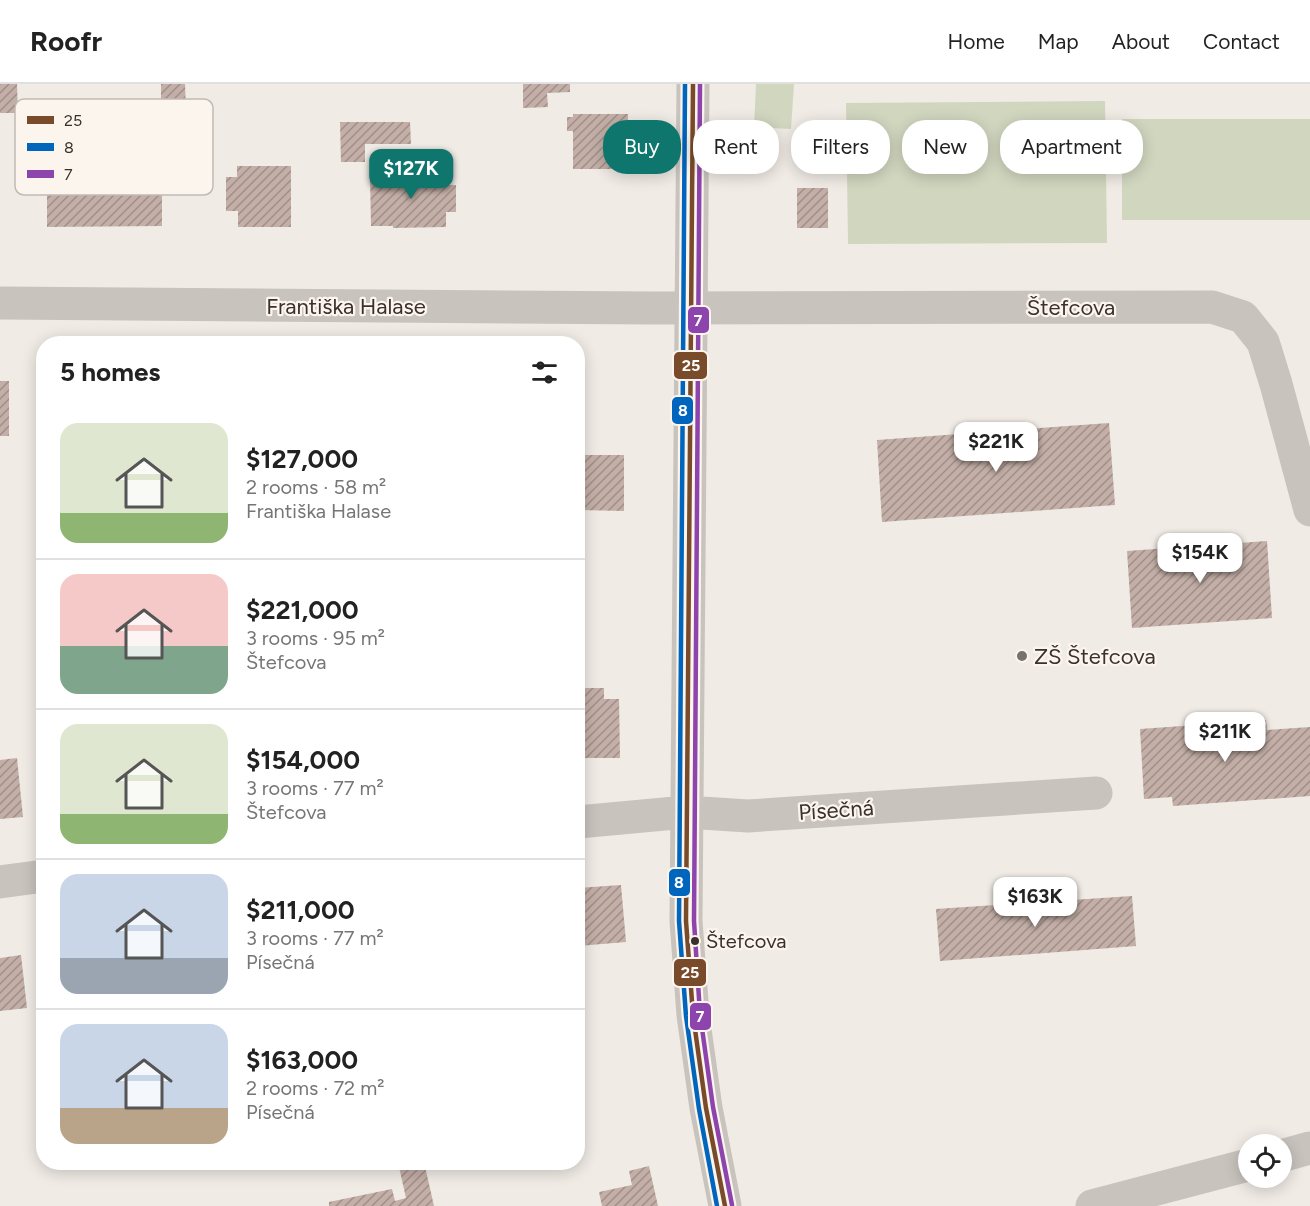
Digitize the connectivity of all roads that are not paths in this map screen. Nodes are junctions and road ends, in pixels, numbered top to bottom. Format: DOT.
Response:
graph roads {
  1 [pos="693,84"];
  2 [pos="0,303"];
  3 [pos="692,308"];
  4 [pos="1310,510"];
  5 [pos="1096,793"];
  6 [pos="686,812"];
  7 [pos="585,821"];
  8 [pos="36,877"];
  9 [pos="0,882"];
  10 [pos="1310,1148"];
  11 [pos="1292,1153"];
  12 [pos="1238,1168"];
  13 [pos="725,1206"];
  14 [pos="1092,1206"];
  1 -- 3 [label="street"];
  2 -- 3 [label="street, Františka Halase"];
  3 -- 4 [label="street, Štefcova"];
  3 -- 6 [label="street"];
  5 -- 6 [label="street, Písečná"];
  6 -- 7 [label="street, Písečná"];
  6 -- 13 [label="street"];
  8 -- 9 [label="street"];
  10 -- 11 [label="street"];
  12 -- 14 [label="street"];
}
